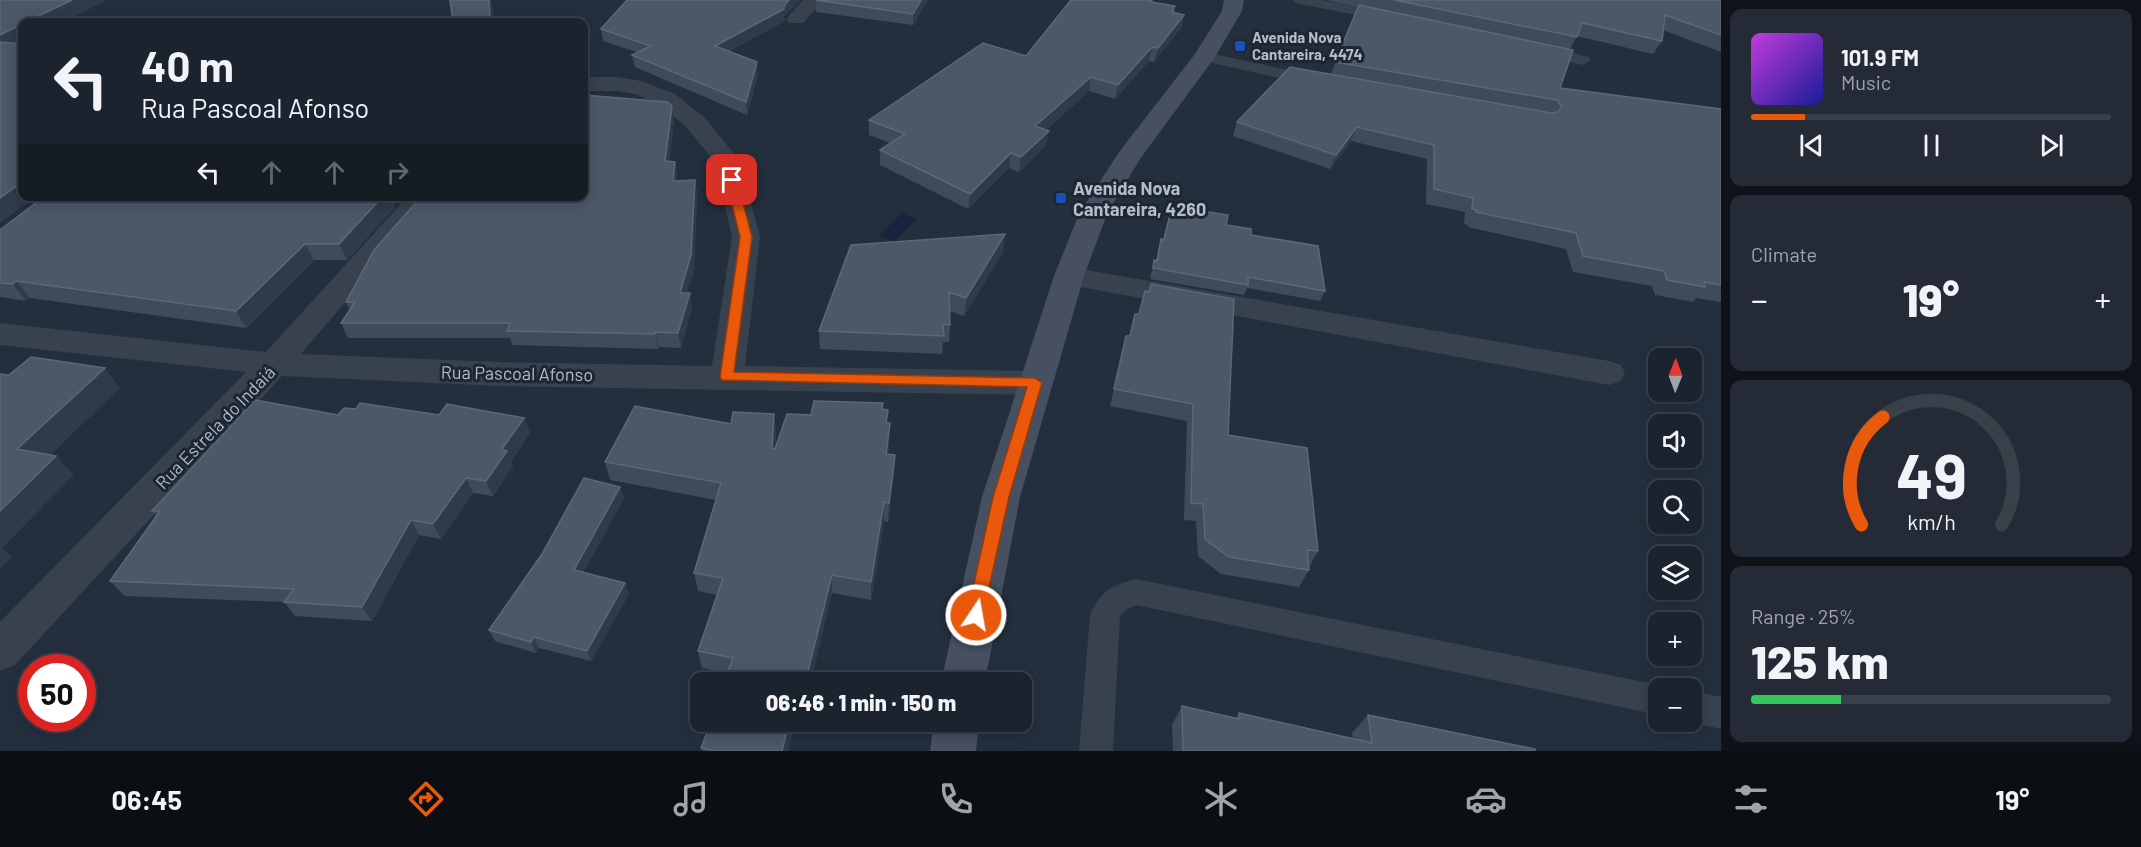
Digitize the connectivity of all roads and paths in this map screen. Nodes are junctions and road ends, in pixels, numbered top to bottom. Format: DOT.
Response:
graph roads {
  1 [pos="814,0"];
  2 [pos="1234,0"];
  3 [pos="1299,0"];
  4 [pos="796,19"];
  5 [pos="1400,20"];
  6 [pos="1526,47"];
  7 [pos="1203,57"];
  8 [pos="1583,60"];
  9 [pos="588,84"];
  10 [pos="1335,84"];
  11 [pos="419,201"];
  12 [pos="1069,276"];
  13 [pos="0,334"];
  14 [pos="274,364"];
  15 [pos="1609,373"];
  16 [pos="727,377"];
  17 [pos="1035,383"];
  18 [pos="0,651"];
  19 [pos="965,672"];
  20 [pos="1648,698"];
  21 [pos="1702,709"];
  22 [pos="1721,713"];
  23 [pos="956,732"];
  24 [pos="953,751"];
  25 [pos="1096,751"];
  1 -- 4 [label="street"];
  2 -- 7 [label="main road"];
  3 -- 5 [label="lane"];
  6 -- 8 [label="lane"];
  7 -- 10 [label="lane"];
  7 -- 12 [label="main road"];
  9 -- 16 [label="street"];
  11 -- 14 [label="street, Rua Estrela do Indaiá"];
  12 -- 15 [label="street"];
  12 -- 17 [label="main road"];
  13 -- 14 [label="street, Rua Pascoal Afonso"];
  14 -- 16 [label="street, Rua Pascoal Afonso"];
  14 -- 18 [label="street, Rua Estrela do Indaiá"];
  16 -- 17 [label="street, Rua Pascoal Afonso"];
  17 -- 19 [label="main road"];
  20 -- 25 [label="lane"];
  21 -- 22 [label="lane"];
  23 -- 24 [label="main road"];
}
